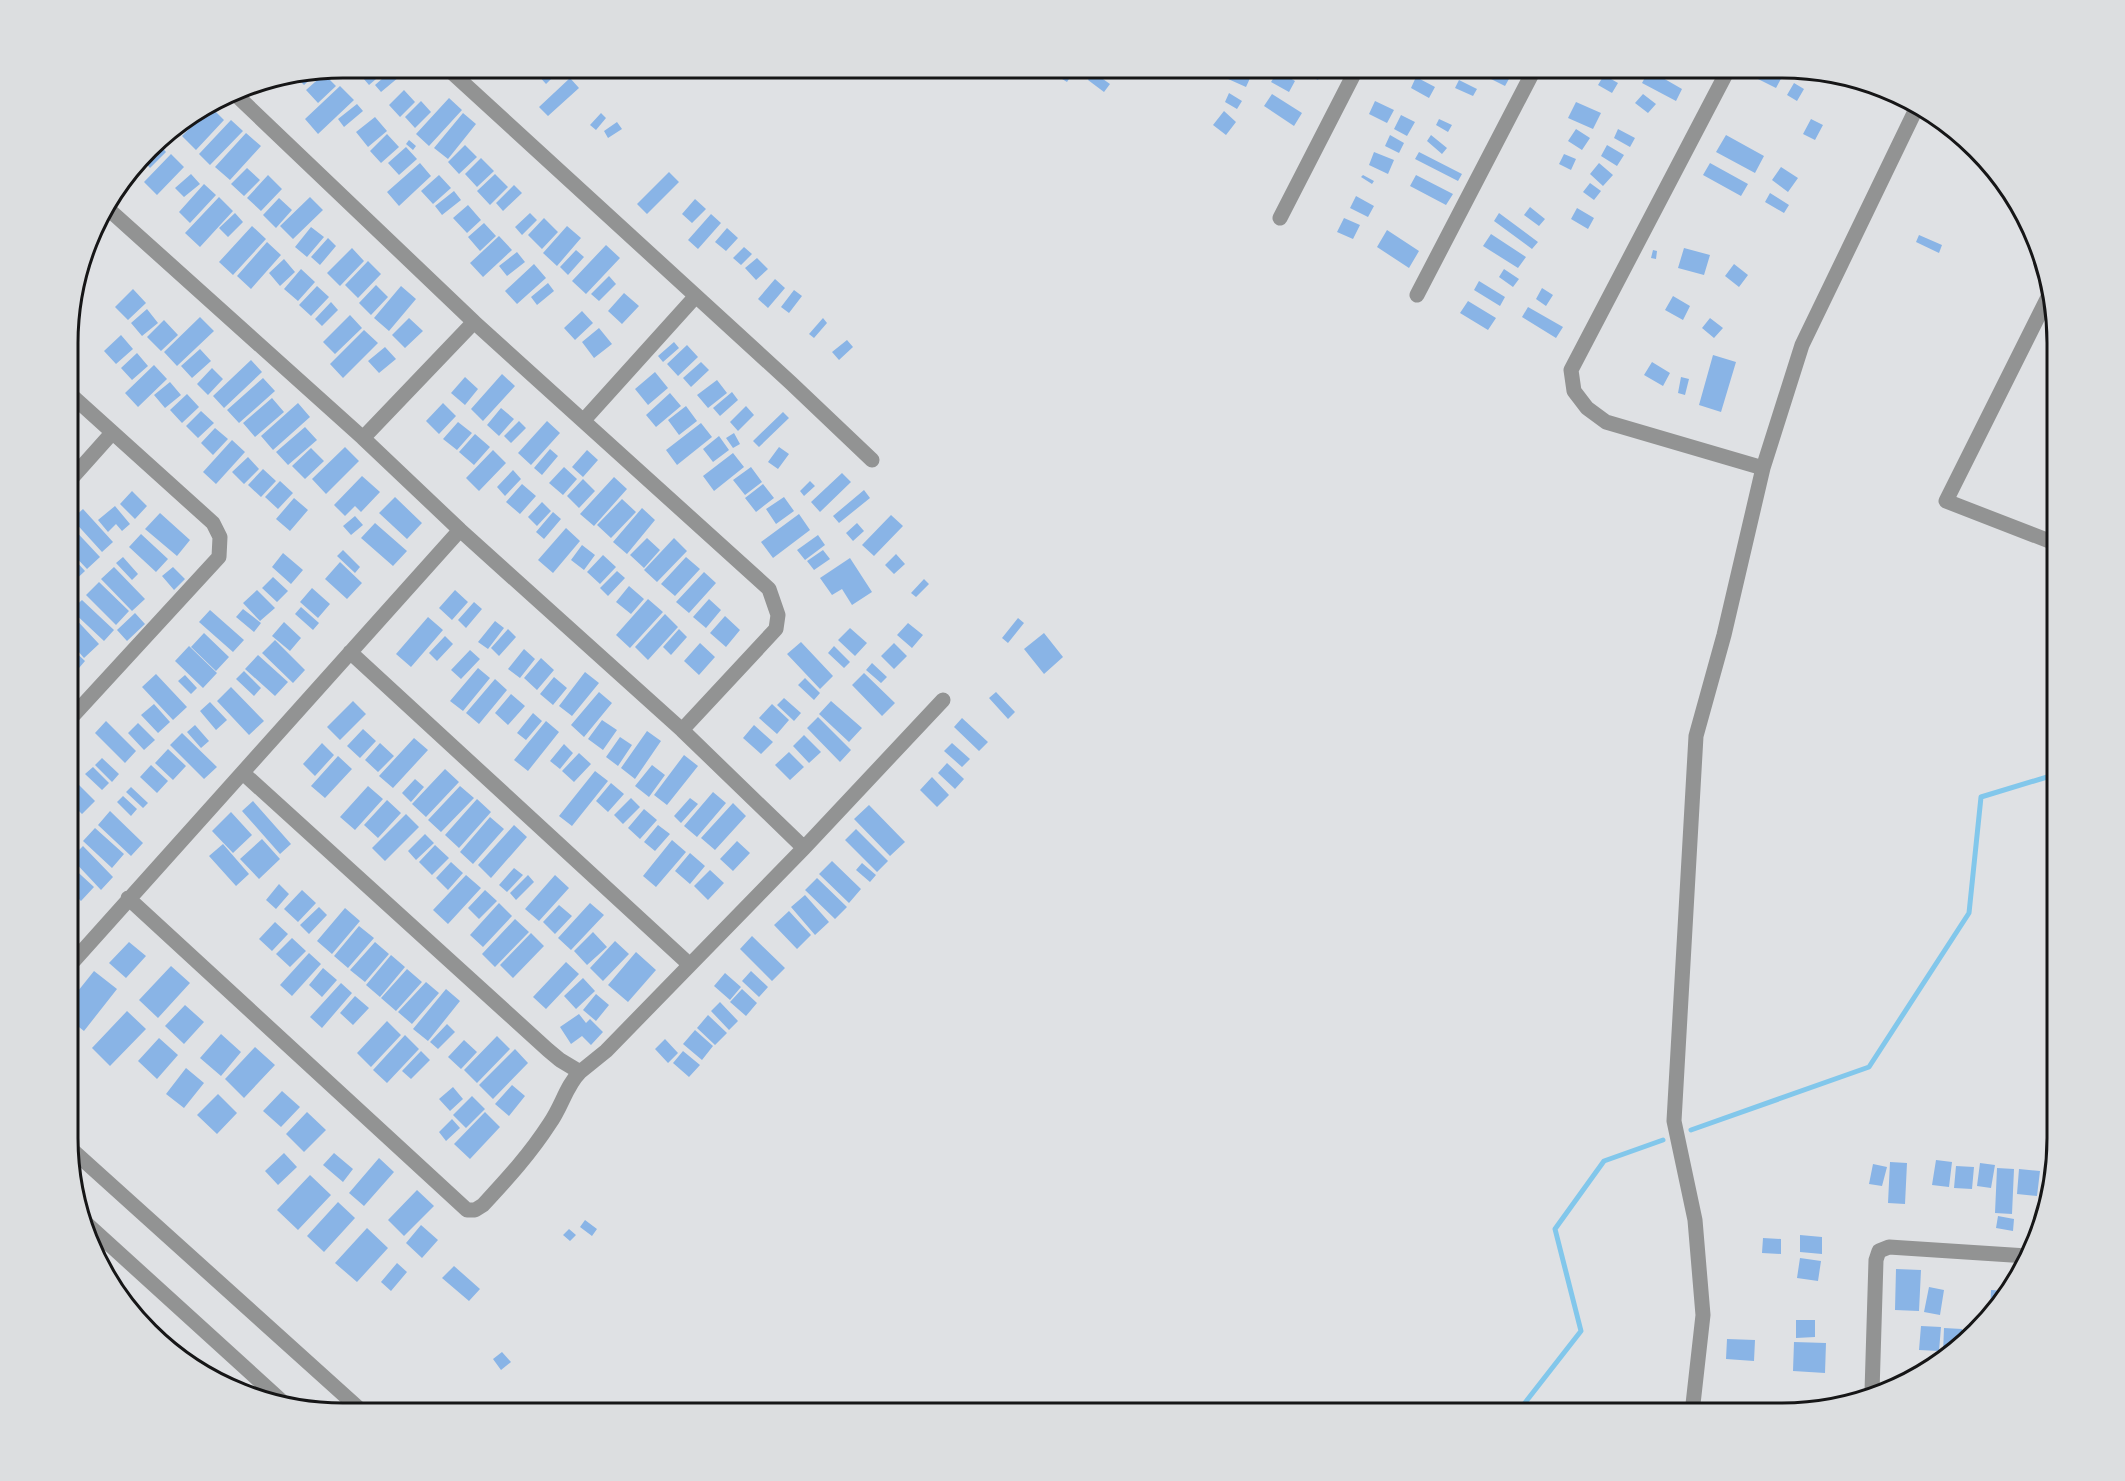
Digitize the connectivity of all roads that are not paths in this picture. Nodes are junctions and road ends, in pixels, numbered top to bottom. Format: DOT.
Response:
graph roads {
  1 [pos="458,78"];
  2 [pos="1353,78"];
  3 [pos="1530,78"];
  4 [pos="1724,78"];
  5 [pos="239,99"];
  6 [pos="1914,114"];
  7 [pos="112,213"];
  8 [pos="1280,218"];
  9 [pos="1417,295"];
  10 [pos="695,297"];
  11 [pos="2044,304"];
  12 [pos="474,322"];
  13 [pos="78,401"];
  14 [pos="584,420"];
  15 [pos="112,433"];
  16 [pos="363,438"];
  17 [pos="872,460"];
  18 [pos="1763,468"];
  19 [pos="78,471"];
  20 [pos="460,530"];
  21 [pos="2047,540"];
  22 [pos="350,652"];
  23 [pos="943,700"];
  24 [pos="78,710"];
  25 [pos="681,730"];
  26 [pos="243,773"];
  27 [pos="804,848"];
  28 [pos="128,898"];
  29 [pos="78,956"];
  30 [pos="690,965"];
  31 [pos="580,1072"];
  32 [pos="79,1156"];
  33 [pos="95,1231"];
  34 [pos="2020,1256"];
  35 [pos="1872,1387"];
  36 [pos="274,1394"];
  37 [pos="353,1403"];
  38 [pos="1693,1403"];
  1 -- 10 [label="street"];
  2 -- 8 [label="street"];
  3 -- 9 [label="street"];
  4 -- 18 [label="street"];
  5 -- 12 [label="street"];
  6 -- 18 [label="street"];
  7 -- 16 [label="street"];
  10 -- 14 [label="street"];
  10 -- 17 [label="street"];
  11 -- 21 [label="street"];
  12 -- 14 [label="street"];
  12 -- 16 [label="street"];
  13 -- 15 [label="street"];
  14 -- 25 [label="street"];
  15 -- 19 [label="street"];
  15 -- 24 [label="street"];
  16 -- 20 [label="street"];
  18 -- 38 [label="street"];
  20 -- 22 [label="street"];
  20 -- 25 [label="street"];
  22 -- 26 [label="street"];
  22 -- 30 [label="street"];
  23 -- 27 [label="street"];
  25 -- 27 [label="street"];
  26 -- 28 [label="street"];
  26 -- 31 [label="street"];
  27 -- 30 [label="street"];
  28 -- 29 [label="street"];
  28 -- 31 [label="street"];
  30 -- 31 [label="street"];
  32 -- 37 [label="street"];
  33 -- 36 [label="street"];
  34 -- 35 [label="street"];
}
